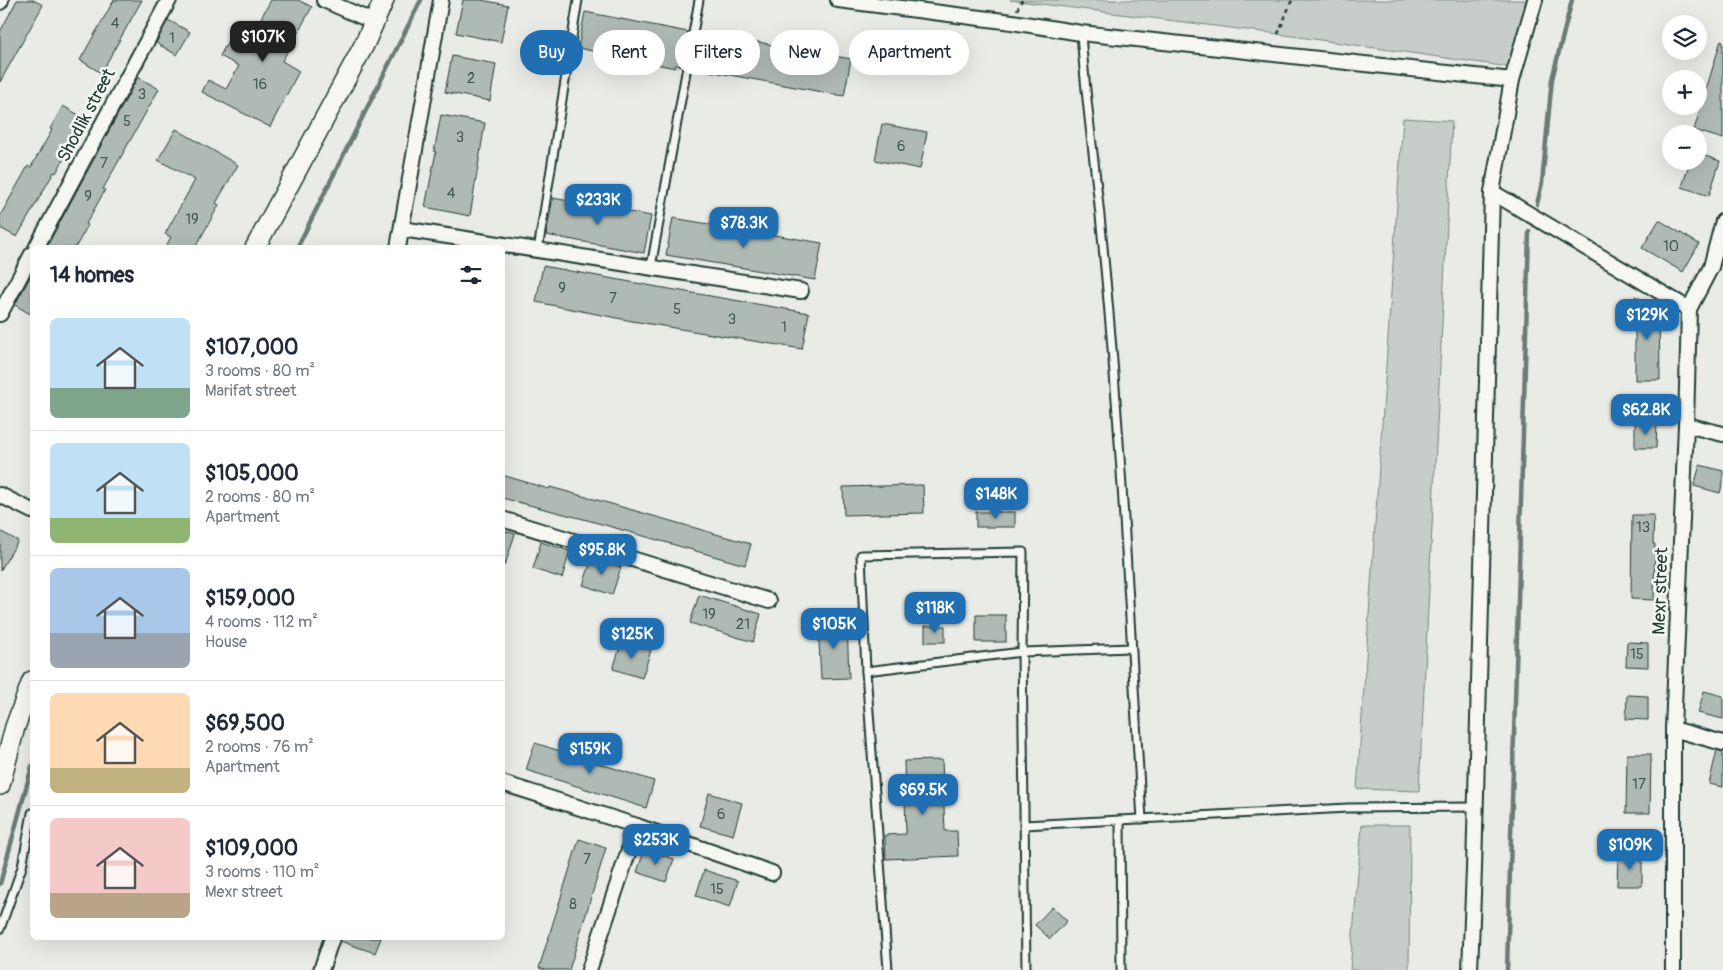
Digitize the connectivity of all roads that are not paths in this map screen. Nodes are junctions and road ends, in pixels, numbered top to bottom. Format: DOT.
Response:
graph roads {
  1 [pos="170,0"];
  2 [pos="324,0"];
  3 [pos="384,0"];
  4 [pos="441,0"];
  5 [pos="578,0"];
  6 [pos="699,0"];
  7 [pos="838,0"];
  8 [pos="1535,0"];
  9 [pos="374,22"];
  10 [pos="1081,33"];
  11 [pos="1512,80"];
  12 [pos="1492,192"];
  13 [pos="1723,221"];
  14 [pos="402,229"];
  15 [pos="38,245"];
  16 [pos="257,245"];
  17 [pos="399,245"];
  18 [pos="538,250"];
  19 [pos="30,258"];
  20 [pos="651,268"];
  21 [pos="801,291"];
  22 [pos="1689,309"];
  23 [pos="0,314"];
  24 [pos="1686,425"];
  25 [pos="1723,434"];
  26 [pos="0,495"];
  27 [pos="30,510"];
  28 [pos="505,520"];
  29 [pos="769,601"];
  30 [pos="1131,648"];
  31 [pos="1022,652"];
  32 [pos="866,671"];
  33 [pos="30,686"];
  34 [pos="1673,730"];
  35 [pos="1723,743"];
  36 [pos="505,784"];
  37 [pos="0,785"];
  38 [pos="1475,807"];
  39 [pos="1142,819"];
  40 [pos="1120,820"];
  41 [pos="30,824"];
  42 [pos="637,826"];
  43 [pos="1024,826"];
  44 [pos="772,873"];
  45 [pos="0,930"];
  46 [pos="331,940"];
  47 [pos="321,970"];
  48 [pos="589,970"];
  49 [pos="888,970"];
  50 [pos="1026,970"];
  51 [pos="1121,970"];
  52 [pos="1470,970"];
  53 [pos="1673,970"];
  1 -- 15 [label="street, Shodlik street"];
  2 -- 9 [label="street"];
  3 -- 9 [label="street"];
  4 -- 14 [label="street"];
  5 -- 18 [label="lane"];
  6 -- 20 [label="lane"];
  7 -- 10 [label="street"];
  8 -- 11 [label="street"];
  9 -- 16 [label="street"];
  10 -- 11 [label="street"];
  10 -- 30 [label="lane"];
  11 -- 12 [label="street"];
  12 -- 22 [label="street"];
  12 -- 38 [label="street"];
  13 -- 22 [label="street, Mexr street"];
  14 -- 17 [label="street"];
  14 -- 18 [label="street"];
  18 -- 20 [label="street"];
  19 -- 23 [label="street"];
  20 -- 21 [label="street"];
  22 -- 24 [label="street, Mexr street"];
  24 -- 25 [label="street"];
  24 -- 34 [label="street, Mexr street"];
  26 -- 27 [label="street"];
  28 -- 29 [label="street"];
  30 -- 31 [label="lane"];
  30 -- 39 [label="lane"];
  31 -- 32 [label="lane"];
  31 -- 32 [label="lane"];
  31 -- 43 [label="lane"];
  32 -- 49 [label="lane"];
  33 -- 37 [label="street"];
  34 -- 35 [label="street"];
  34 -- 53 [label="street, Mexr street"];
  36 -- 42 [label="street"];
  38 -- 39 [label="lane"];
  38 -- 52 [label="street"];
  39 -- 40 [label="lane"];
  40 -- 43 [label="lane"];
  40 -- 51 [label="lane"];
  41 -- 45 [label="lane"];
  42 -- 44 [label="street"];
  42 -- 48 [label="street"];
  43 -- 50 [label="lane"];
  46 -- 47 [label="street"];
}
